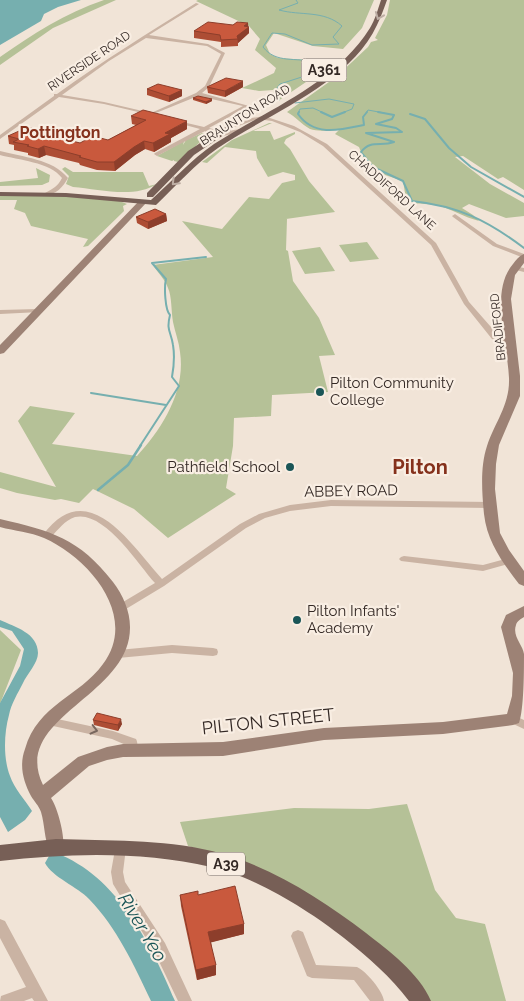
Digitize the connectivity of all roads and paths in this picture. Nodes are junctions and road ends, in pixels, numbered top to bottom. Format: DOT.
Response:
graph roads {
  1 [pos="378,0"];
  2 [pos="384,0"];
  3 [pos="197,4"];
  4 [pos="192,7"];
  5 [pos="202,8"];
  6 [pos="144,36"];
  7 [pos="356,39"];
  8 [pos="332,63"];
  9 [pos="198,94"];
  10 [pos="56,96"];
  11 [pos="274,113"];
  12 [pos="152,114"];
  13 [pos="161,117"];
  14 [pos="169,119"];
  15 [pos="262,120"];
  16 [pos="274,121"];
  17 [pos="205,129"];
  18 [pos="228,132"];
  19 [pos="0,137"];
  20 [pos="200,146"];
  21 [pos="0,153"];
  22 [pos="157,154"];
  23 [pos="42,164"];
  24 [pos="158,188"];
  25 [pos="0,190"];
  26 [pos="57,190"];
  27 [pos="46,191"];
  28 [pos="0,194"];
  29 [pos="113,194"];
  30 [pos="122,200"];
  31 [pos="150,201"];
  32 [pos="129,216"];
  33 [pos="455,216"];
  34 [pos="524,257"];
  35 [pos="519,269"];
  36 [pos="38,311"];
  37 [pos="0,312"];
  38 [pos="511,342"];
  39 [pos="0,351"];
  40 [pos="519,370"];
  41 [pos="491,506"];
  42 [pos="0,523"];
  43 [pos="48,535"];
  44 [pos="404,559"];
  45 [pos="509,560"];
  46 [pos="524,582"];
  47 [pos="160,584"];
  48 [pos="122,610"];
  49 [pos="524,611"];
  50 [pos="213,652"];
  51 [pos="118,654"];
  52 [pos="48,721"];
  53 [pos="519,722"];
  54 [pos="132,750"];
  55 [pos="40,796"];
  56 [pos="56,848"];
  57 [pos="120,848"];
  58 [pos="0,852"];
  59 [pos="0,925"];
  60 [pos="298,936"];
  61 [pos="38,995"];
  62 [pos="6,1001"];
  63 [pos="185,1001"];
  64 [pos="377,1001"];
  65 [pos="421,1001"];
  1 -- 7 [label="main road, A361"];
  2 -- 11 [label="main road, BRAUNTON ROAD / A361, one-way"];
  3 -- 4 [label="street, RIVERSIDE ROAD"];
  4 -- 5 [label="street"];
  4 -- 6 [label="street, RIVERSIDE ROAD"];
  6 -- 9 [label="street"];
  6 -- 10 [label="street, RIVERSIDE ROAD"];
  8 -- 18 [label="main road, BRAUNTON ROAD / A361"];
  9 -- 12 [label="street"];
  9 -- 17 [label="street"];
  10 -- 12 [label="street"];
  10 -- 19 [label="street, RIVERSIDE ROAD"];
  11 -- 15 [label="main road, BRAUNTON ROAD / A361"];
  11 -- 16 [label="street"];
  12 -- 13 [label="street"];
  14 -- 17 [label="street"];
  15 -- 16 [label="street, CHADDIFORD LANE"];
  15 -- 18 [label="main road, BRAUNTON ROAD / A361"];
  16 -- 38 [label="street, CHADDIFORD LANE"];
  17 -- 18 [label="street"];
  17 -- 20 [label="street"];
  17 -- 22 [label="street"];
  18 -- 20 [label="main road, BRAUNTON ROAD / A361"];
  18 -- 31 [label="main road, BRAUNTON ROAD / A361, one-way"];
  20 -- 24 [label="main road, BRAUNTON ROAD / A361"];
  21 -- 23 [label="street"];
  23 -- 26 [label="street"];
  23 -- 27 [label="street"];
  24 -- 29 [label="main road"];
  24 -- 31 [label="main road, BRAUNTON ROAD / A361"];
  25 -- 27 [label="main road"];
  26 -- 27 [label="main road"];
  26 -- 29 [label="main road"];
  27 -- 28 [label="main road"];
  27 -- 30 [label="main road"];
  29 -- 31 [label="main road"];
  30 -- 31 [label="main road"];
  30 -- 32 [label="street"];
  31 -- 32 [label="street, BRAUNTON ROAD"];
  32 -- 36 [label="street, BRAUNTON ROAD"];
  33 -- 34 [label="street"];
  34 -- 35 [label="street, BRADIFORD"];
  35 -- 38 [label="street, BRADIFORD"];
  36 -- 37 [label="street"];
  36 -- 39 [label="street, BRAUNTON ROAD"];
  38 -- 40 [label="street, BRADIFORD"];
  40 -- 41 [label="street, BRADIFORD"];
  41 -- 45 [label="street, BRADIFORD"];
  41 -- 47 [label="street, ABBEY ROAD"];
  42 -- 43 [label="street"];
  43 -- 47 [label="street"];
  43 -- 48 [label="street"];
  44 -- 45 [label="street"];
  45 -- 46 [label="street, BRADIFORD"];
  47 -- 48 [label="street, ABBEY ROAD"];
  48 -- 51 [label="street"];
  49 -- 53 [label="street"];
  50 -- 51 [label="street"];
  51 -- 52 [label="street"];
  52 -- 54 [label="street, one-way"];
  52 -- 55 [label="street"];
  53 -- 54 [label="street, PILTON STREET"];
  54 -- 55 [label="street, PILTON STREET"];
  55 -- 56 [label="street"];
  56 -- 57 [label="main road, A39"];
  56 -- 58 [label="main road, A39"];
  57 -- 63 [label="street"];
  57 -- 65 [label="main road, A39"];
  59 -- 61 [label="street"];
  60 -- 64 [label="street"];
  61 -- 62 [label="street"];
}
